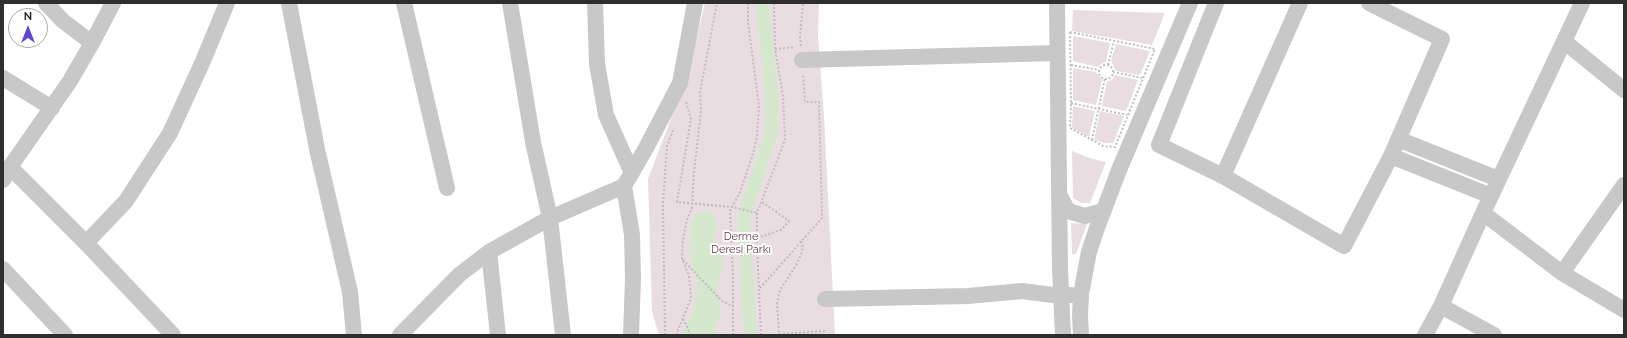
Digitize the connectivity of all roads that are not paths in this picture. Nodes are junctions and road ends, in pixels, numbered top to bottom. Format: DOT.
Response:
graph roads {
  1 [pos="46,3"];
  2 [pos="113,3"];
  3 [pos="227,3"];
  4 [pos="289,3"];
  5 [pos="404,3"];
  6 [pos="510,3"];
  7 [pos="595,3"];
  8 [pos="695,3"];
  9 [pos="1057,3"];
  10 [pos="1190,3"];
  11 [pos="1216,3"];
  12 [pos="1300,3"];
  13 [pos="1369,3"];
  14 [pos="1580,4"];
  15 [pos="1565,42"];
  16 [pos="92,43"];
  17 [pos="802,53"];
  18 [pos="1057,53"];
  19 [pos="3,78"];
  20 [pos="1624,90"];
  21 [pos="52,108"];
  22 [pos="1398,138"];
  23 [pos="1391,156"];
  24 [pos="6,173"];
  25 [pos="1222,176"];
  26 [pos="1498,179"];
  27 [pos="628,180"];
  28 [pos="1624,185"];
  29 [pos="447,188"];
  30 [pos="1059,194"];
  31 [pos="1491,196"];
  32 [pos="1103,211"];
  33 [pos="1482,213"];
  34 [pos="550,218"];
  35 [pos="86,243"];
  36 [pos="489,252"];
  37 [pos="3,269"];
  38 [pos="1562,273"];
  39 [pos="1081,294"];
  40 [pos="1061,296"];
  41 [pos="825,299"];
  42 [pos="1441,306"];
  43 [pos="1624,310"];
  44 [pos="59,333"];
  45 [pos="173,335"];
  46 [pos="354,335"];
  47 [pos="400,335"];
  48 [pos="498,335"];
  49 [pos="563,335"];
  50 [pos="631,335"];
  51 [pos="1063,335"];
  52 [pos="1082,335"];
  53 [pos="1425,335"];
  54 [pos="1494,335"];
  1 -- 16 [label="street"];
  2 -- 16 [label="street"];
  3 -- 35 [label="street"];
  4 -- 46 [label="street"];
  5 -- 29 [label="street"];
  6 -- 34 [label="street"];
  7 -- 27 [label="street"];
  8 -- 27 [label="street"];
  9 -- 18 [label="street"];
  10 -- 32 [label="street"];
  11 -- 25 [label="street"];
  12 -- 25 [label="street"];
  13 -- 22 [label="street"];
  14 -- 15 [label="street"];
  15 -- 20 [label="street"];
  15 -- 26 [label="street"];
  16 -- 21 [label="street"];
  17 -- 18 [label="street"];
  18 -- 30 [label="street"];
  19 -- 21 [label="street"];
  21 -- 24 [label="street"];
  22 -- 23 [label="street"];
  22 -- 26 [label="street"];
  23 -- 25 [label="street"];
  23 -- 31 [label="street"];
  24 -- 35 [label="street"];
  26 -- 31 [label="street"];
  27 -- 34 [label="street"];
  27 -- 50 [label="street"];
  28 -- 38 [label="street"];
  30 -- 32 [label="street"];
  30 -- 40 [label="street"];
  31 -- 33 [label="street"];
  32 -- 39 [label="street"];
  33 -- 38 [label="street"];
  33 -- 42 [label="street"];
  34 -- 36 [label="street"];
  34 -- 49 [label="street"];
  35 -- 45 [label="street"];
  36 -- 47 [label="street"];
  36 -- 48 [label="street"];
  37 -- 44 [label="street"];
  38 -- 43 [label="street"];
  39 -- 40 [label="street"];
  39 -- 52 [label="street"];
  40 -- 41 [label="street"];
  40 -- 51 [label="street"];
  42 -- 53 [label="street"];
  42 -- 54 [label="street"];
}
